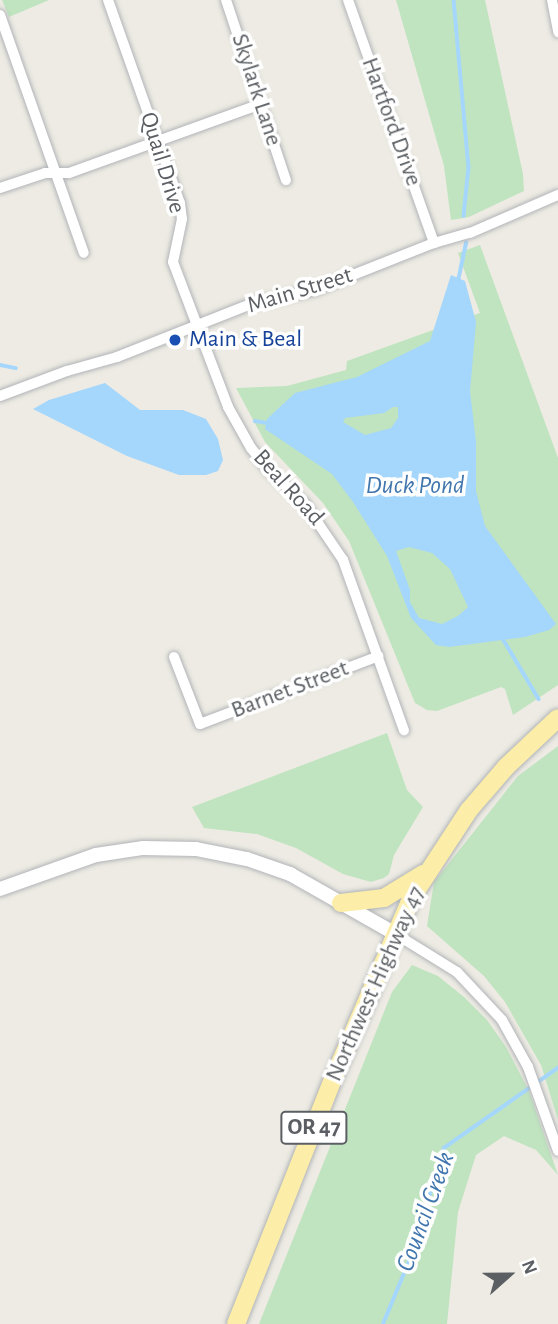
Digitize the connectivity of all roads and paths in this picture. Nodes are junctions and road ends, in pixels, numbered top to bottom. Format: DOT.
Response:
graph roads {
  1 [pos="108,0"];
  2 [pos="226,0"];
  3 [pos="348,0"];
  4 [pos="552,0"];
  5 [pos="0,15"];
  6 [pos="558,32"];
  7 [pos="261,104"];
  8 [pos="157,141"];
  9 [pos="56,172"];
  10 [pos="286,180"];
  11 [pos="0,188"];
  12 [pos="558,195"];
  13 [pos="435,243"];
  14 [pos="84,253"];
  15 [pos="196,327"];
  16 [pos="0,397"];
  17 [pos="379,656"];
  18 [pos="174,657"];
  19 [pos="558,718"];
  20 [pos="404,730"];
  21 [pos="426,872"];
  22 [pos="0,889"];
  23 [pos="341,903"];
  24 [pos="394,933"];
  25 [pos="558,1151"];
  26 [pos="236,1324"];
  1 -- 8 [label="street, Quail Drive"];
  2 -- 7 [label="street, Skylark Lane"];
  3 -- 13 [label="street, Hartford Drive"];
  4 -- 6 [label="street"];
  5 -- 9 [label="street"];
  7 -- 8 [label="street"];
  7 -- 10 [label="street, Skylark Lane"];
  8 -- 9 [label="street"];
  8 -- 15 [label="street, Quail Drive"];
  9 -- 11 [label="street"];
  9 -- 14 [label="street"];
  12 -- 13 [label="street, Main Street"];
  13 -- 15 [label="street, Main Street"];
  15 -- 16 [label="street, Main Street"];
  15 -- 17 [label="street, Beal Road"];
  17 -- 18 [label="street, Barnet Street"];
  17 -- 20 [label="street, Beal Road"];
  19 -- 21 [label="main road, Northwest Highway 47 / OR 47"];
  21 -- 23 [label="main road"];
  21 -- 24 [label="main road, Northwest Highway 47 / OR 47"];
  22 -- 23 [label="street"];
  23 -- 24 [label="street"];
  24 -- 25 [label="street"];
  24 -- 26 [label="main road, Northwest Highway 47 / OR 47"];
}
